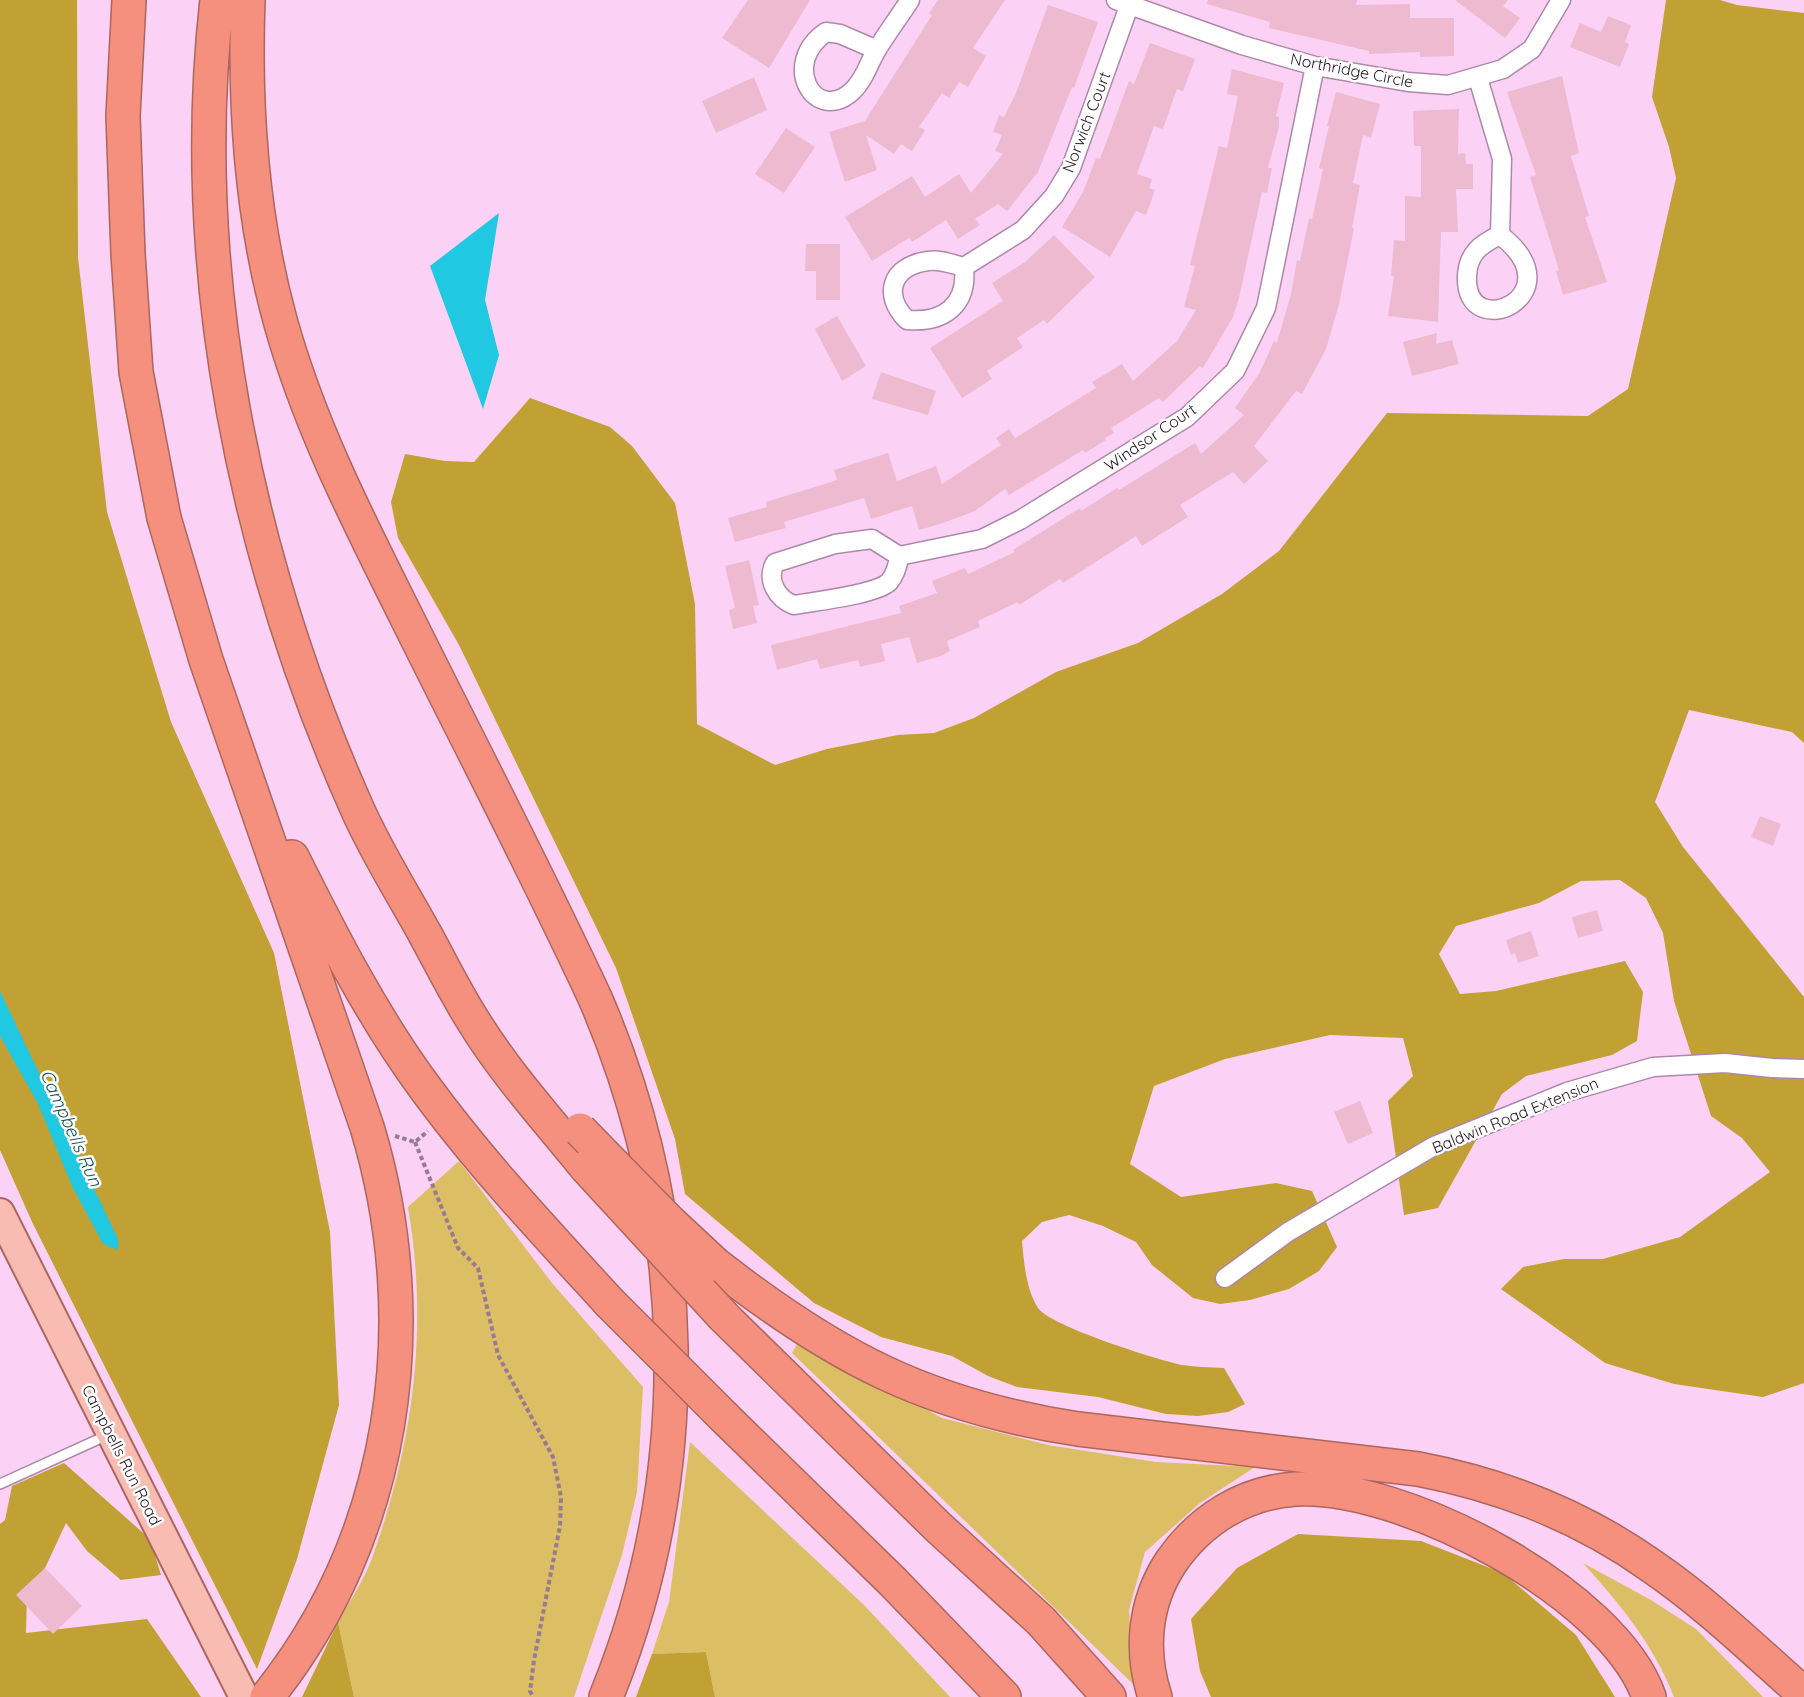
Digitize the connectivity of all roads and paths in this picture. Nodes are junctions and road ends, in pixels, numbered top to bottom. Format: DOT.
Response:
graph roads {
  1 [pos="129,0"];
  2 [pos="217,0"];
  3 [pos="248,0"];
  4 [pos="910,0"];
  5 [pos="1561,0"];
  6 [pos="1123,3"];
  7 [pos="877,50"];
  8 [pos="1314,66"];
  9 [pos="1478,78"];
  10 [pos="1500,235"];
  11 [pos="964,267"];
  12 [pos="900,556"];
  13 [pos="206,660"];
  14 [pos="426,936"];
  15 [pos="1804,1069"];
  16 [pos="447,1115"];
  17 [pos="367,1127"];
  18 [pos="415,1142"];
  19 [pos="0,1213"];
  20 [pos="1225,1278"];
  21 [pos="112,1433"];
  22 [pos="0,1484"];
  23 [pos="1804,1694"];
  24 [pos="244,1697"];
  25 [pos="267,1697"];
  26 [pos="533,1697"];
  27 [pos="606,1697"];
  28 [pos="1004,1697"];
  29 [pos="1109,1697"];
  30 [pos="1155,1697"];
  31 [pos="1648,1697"];
  1 -- 13 [label="highway"];
  2 -- 14 [label="highway"];
  3 -- 27 [label="highway"];
  4 -- 7 [label="street"];
  5 -- 9 [label="street, Northridge Circle"];
  6 -- 8 [label="street, Northridge Circle"];
  6 -- 11 [label="street, Norwich Court"];
  8 -- 9 [label="street, Northridge Circle"];
  8 -- 12 [label="street, Windsor Court"];
  9 -- 10 [label="street"];
  12 -- 12 [label="street"];
  13 -- 16 [label="highway"];
  13 -- 17 [label="highway"];
  14 -- 23 [label="highway, bridge"];
  14 -- 29 [label="highway, bridge"];
  15 -- 20 [label="street, Baldwin Road Extension"];
  16 -- 18 [label="path"];
  16 -- 28 [label="highway, bridge"];
  17 -- 18 [label="path"];
  17 -- 25 [label="highway"];
  18 -- 26 [label="path"];
  19 -- 21 [label="main road, Campbells Run Road"];
  21 -- 22 [label="lane"];
  21 -- 24 [label="main road, Campbells Run Road"];
  30 -- 31 [label="highway"];
}
